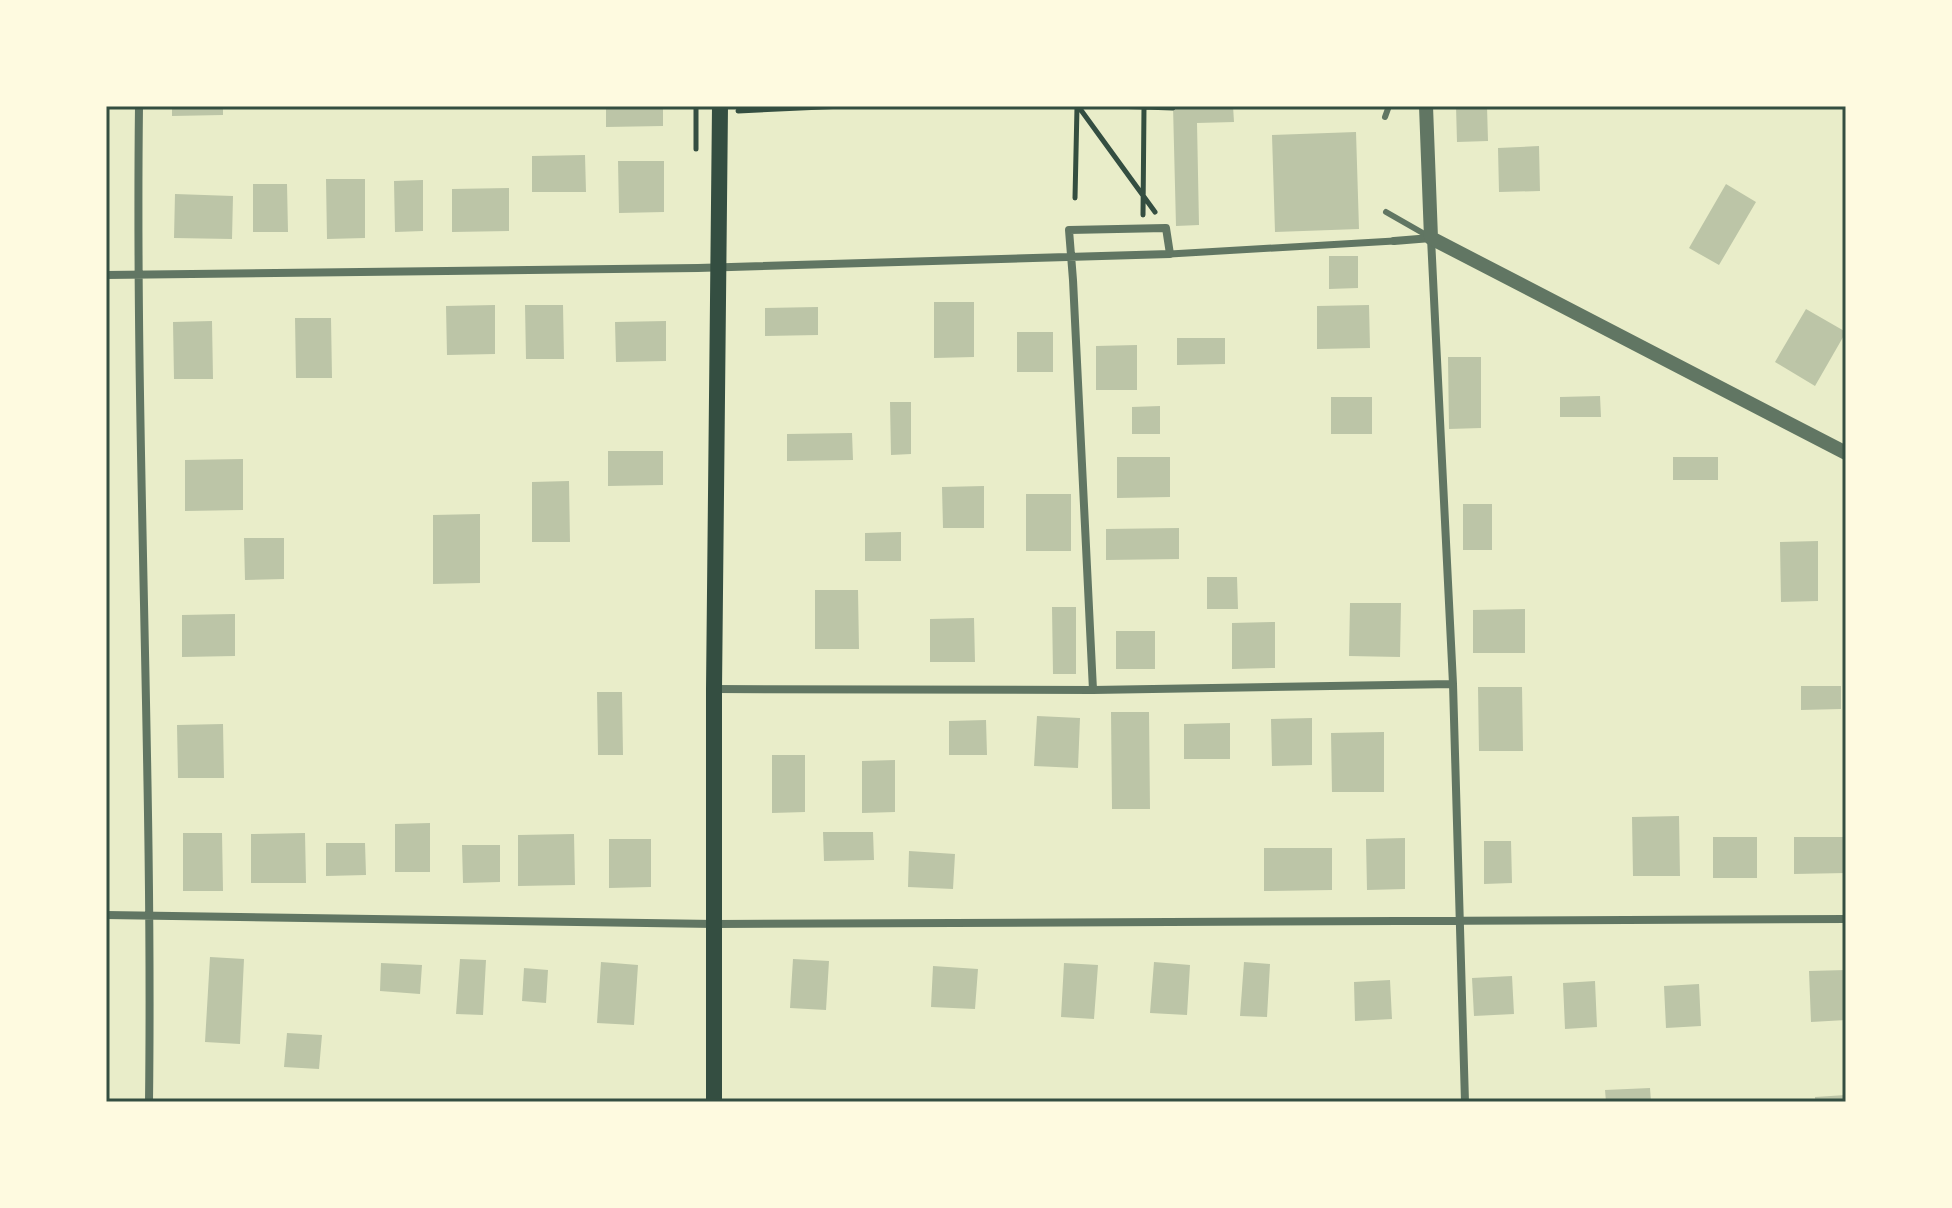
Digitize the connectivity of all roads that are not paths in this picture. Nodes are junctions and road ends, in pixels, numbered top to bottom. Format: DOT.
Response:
graph roads {
  1 [pos="139,106"];
  2 [pos="1389,106"];
  3 [pos="1426,106"];
  4 [pos="727,109"];
  5 [pos="1385,117"];
  6 [pos="1386,212"];
  7 [pos="1431,238"];
  8 [pos="1394,241"];
  9 [pos="1170,254"];
  10 [pos="1070,256"];
  11 [pos="718,268"];
  12 [pos="137,274"];
  13 [pos="106,275"];
  14 [pos="1846,453"];
  15 [pos="1453,684"];
  16 [pos="714,689"];
  17 [pos="1093,690"];
  18 [pos="106,915"];
  19 [pos="152,916"];
  20 [pos="1846,919"];
  21 [pos="1459,923"];
  22 [pos="715,924"];
  23 [pos="149,1102"];
  24 [pos="714,1102"];
  25 [pos="1465,1102"];
  1 -- 12 [label="street"];
  2 -- 5 [label="lane"];
  3 -- 7 [label="street"];
  4 -- 11 [label="main road"];
  6 -- 7 [label="lane"];
  7 -- 8 [label="street"];
  7 -- 14 [label="street"];
  7 -- 15 [label="street"];
  8 -- 9 [label="street"];
  9 -- 10 [label="street"];
  9 -- 10 [label="street"];
  10 -- 11 [label="street"];
  10 -- 17 [label="street"];
  11 -- 12 [label="street"];
  11 -- 16 [label="main road"];
  12 -- 13 [label="street"];
  12 -- 19 [label="street"];
  15 -- 17 [label="street"];
  15 -- 21 [label="street"];
  16 -- 17 [label="street"];
  16 -- 22 [label="main road"];
  18 -- 19 [label="street"];
  19 -- 22 [label="street"];
  19 -- 23 [label="street"];
  20 -- 21 [label="street"];
  21 -- 22 [label="street"];
  21 -- 25 [label="street"];
  22 -- 24 [label="main road"];
}
